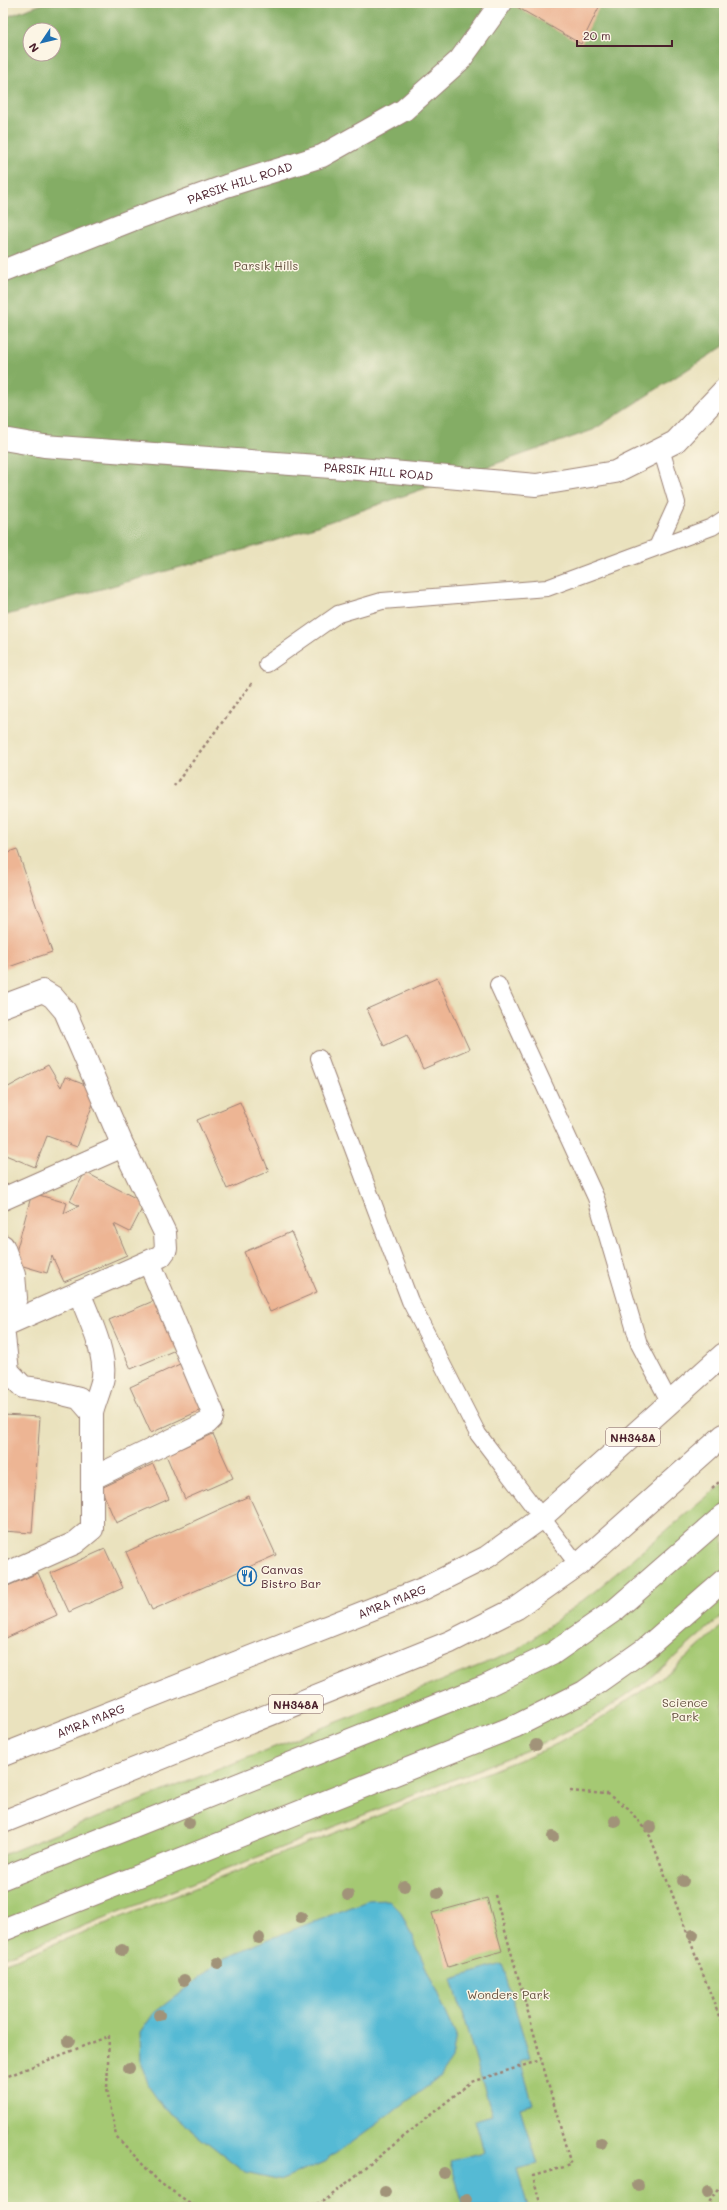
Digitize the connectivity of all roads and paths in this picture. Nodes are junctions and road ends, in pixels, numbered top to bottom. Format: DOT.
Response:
graph roads {
  1 [pos="501,3"];
  2 [pos="3,271"];
  3 [pos="724,390"];
  4 [pos="3,439"];
  5 [pos="661,449"];
  6 [pos="724,519"];
  7 [pos="657,547"];
  8 [pos="267,664"];
  9 [pos="174,786"];
  10 [pos="498,985"];
  11 [pos="3,1006"];
  12 [pos="319,1058"];
  13 [pos="123,1146"];
  14 [pos="3,1198"];
  15 [pos="3,1246"];
  16 [pos="149,1262"];
  17 [pos="79,1292"];
  18 [pos="3,1326"];
  19 [pos="724,1354"];
  20 [pos="670,1403"];
  21 [pos="92,1413"];
  22 [pos="724,1435"];
  23 [pos="93,1478"];
  24 [pos="724,1515"];
  25 [pos="541,1518"];
  26 [pos="578,1565"];
  27 [pos="3,1575"];
  28 [pos="724,1580"];
  29 [pos="3,1755"];
  30 [pos="570,1791"];
  31 [pos="3,1822"];
  32 [pos="3,1878"];
  33 [pos="495,1895"];
  34 [pos="3,1930"];
  35 [pos="724,2029"];
  36 [pos="541,2060"];
  37 [pos="3,2078"];
  38 [pos="3,2148"];
  39 [pos="724,2182"];
  40 [pos="4,2207"];
  41 [pos="196,2207"];
  42 [pos="311,2207"];
  43 [pos="541,2207"];
  44 [pos="707,2207"];
  1 -- 2 [label="main road, PARSIK HILL ROAD"];
  3 -- 5 [label="main road, PARSIK HILL ROAD"];
  4 -- 5 [label="main road, PARSIK HILL ROAD"];
  5 -- 7 [label="lane"];
  6 -- 7 [label="lane"];
  7 -- 8 [label="lane"];
  8 -- 9 [label="path"];
  10 -- 20 [label="lane"];
  11 -- 13 [label="main road"];
  12 -- 25 [label="lane"];
  13 -- 14 [label="main road"];
  13 -- 16 [label="main road"];
  15 -- 18 [label="main road"];
  16 -- 17 [label="main road"];
  16 -- 23 [label="main road"];
  17 -- 18 [label="main road"];
  17 -- 21 [label="main road"];
  18 -- 21 [label="main road"];
  19 -- 20 [label="main road, AMRA MARG / NH348A"];
  20 -- 25 [label="main road, AMRA MARG / NH348A"];
  21 -- 23 [label="main road"];
  22 -- 26 [label="main road, NH348A"];
  23 -- 27 [label="main road"];
  24 -- 32 [label="main road"];
  25 -- 26 [label="lane"];
  25 -- 29 [label="main road, AMRA MARG / NH348A"];
  26 -- 31 [label="main road, NH348A"];
  28 -- 34 [label="main road"];
  30 -- 35 [label="path"];
  33 -- 36 [label="path"];
  36 -- 42 [label="path"];
  36 -- 43 [label="path"];
  37 -- 41 [label="path"];
  38 -- 40 [label="path"];
  39 -- 44 [label="path"];
}
